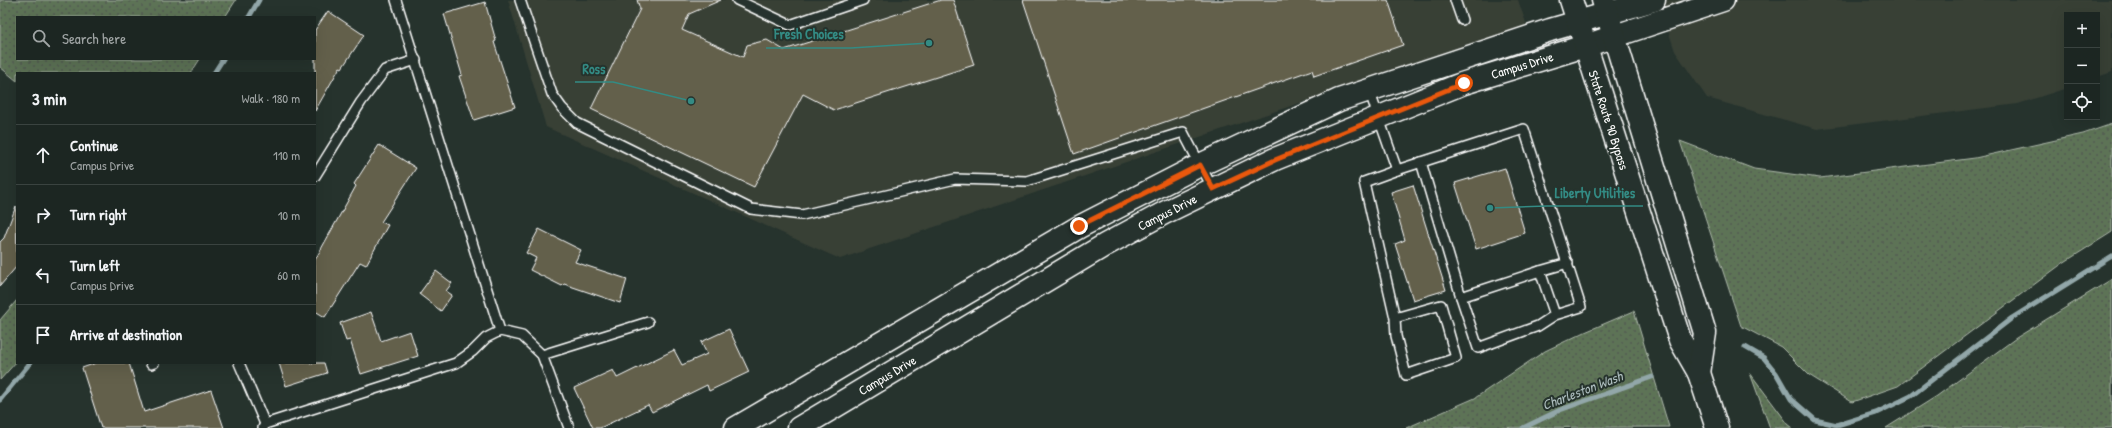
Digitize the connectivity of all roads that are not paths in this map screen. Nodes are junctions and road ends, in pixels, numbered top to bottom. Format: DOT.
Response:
graph roads {
  1 [pos="396,0"];
  2 [pos="520,0"];
  3 [pos="737,0"];
  4 [pos="863,0"];
  5 [pos="1456,0"];
  6 [pos="1571,0"];
  7 [pos="1654,0"];
  8 [pos="1723,0"];
  9 [pos="1605,7"];
  10 [pos="1462,20"];
  11 [pos="1578,23"];
  12 [pos="1614,36"];
  13 [pos="1585,46"];
  14 [pos="416,60"];
  15 [pos="1369,90"];
  16 [pos="1378,116"];
  17 [pos="1421,162"];
  18 [pos="1200,165"];
  19 [pos="1397,170"];
  20 [pos="316,174"];
  21 [pos="1213,189"];
  22 [pos="1568,263"];
  23 [pos="1540,271"];
  24 [pos="1461,297"];
  25 [pos="1555,315"];
  26 [pos="1395,318"];
  27 [pos="648,322"];
  28 [pos="500,331"];
  29 [pos="542,355"];
  30 [pos="239,364"];
  31 [pos="1700,373"];
  32 [pos="264,426"];
  33 [pos="569,428"];
  34 [pos="736,428"];
  35 [pos="799,428"];
  36 [pos="1717,428"];
  1 -- 14 [label="lane"];
  2 -- 18 [label="lane"];
  3 -- 4 [label="lane"];
  5 -- 10 [label="lane"];
  6 -- 11 [label="main road, State Route 90 Bypass"];
  7 -- 9 [label="main road, Campus Drive"];
  8 -- 12 [label="main road, Campus Drive"];
  9 -- 11 [label="main road, Campus Drive"];
  9 -- 12 [label="main road, State Route 90 Bypass"];
  11 -- 13 [label="main road, State Route 90 Bypass"];
  11 -- 15 [label="main road, Campus Drive"];
  12 -- 13 [label="main road, Campus Drive"];
  12 -- 31 [label="main road, State Route 90 Bypass"];
  13 -- 16 [label="main road, Campus Drive"];
  13 -- 31 [label="main road, State Route 90 Bypass"];
  14 -- 20 [label="lane"];
  14 -- 28 [label="lane"];
  15 -- 16 [label="lane"];
  15 -- 18 [label="main road, Campus Drive"];
  16 -- 19 [label="lane"];
  16 -- 21 [label="main road, Campus Drive"];
  17 -- 19 [label="lane"];
  17 -- 22 [label="lane"];
  17 -- 24 [label="lane"];
  18 -- 21 [label="lane"];
  18 -- 34 [label="main road, Campus Drive"];
  19 -- 26 [label="lane"];
  21 -- 35 [label="main road, Campus Drive"];
  22 -- 23 [label="lane"];
  22 -- 25 [label="lane"];
  23 -- 24 [label="lane"];
  23 -- 25 [label="lane"];
  24 -- 25 [label="lane"];
  26 -- 26 [label="lane"];
  27 -- 29 [label="lane"];
  28 -- 29 [label="lane"];
  28 -- 32 [label="lane"];
  29 -- 33 [label="lane"];
  30 -- 32 [label="lane"];
  31 -- 36 [label="main road, State Route 90 Bypass"];
}
